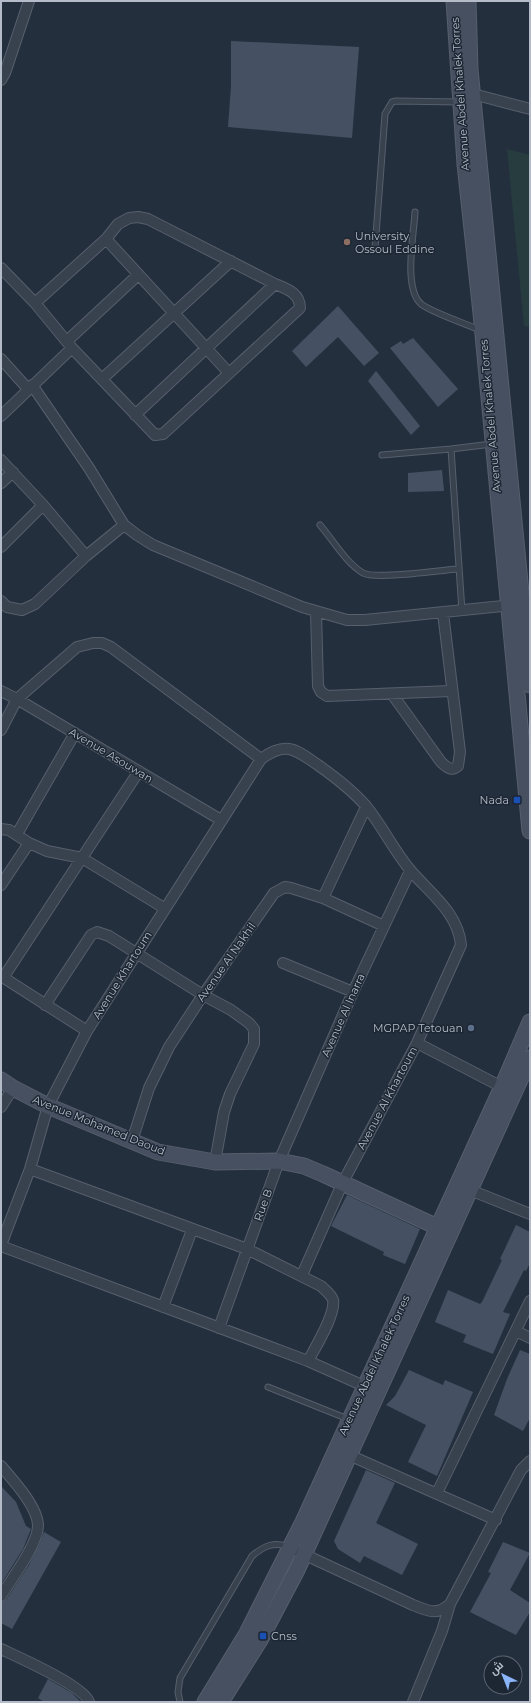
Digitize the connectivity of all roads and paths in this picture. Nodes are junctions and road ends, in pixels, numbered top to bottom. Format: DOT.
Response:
graph roads {
  1 [pos="29,1"];
  2 [pos="454,1"];
  3 [pos="468,1"];
  4 [pos="1,80"];
  5 [pos="473,94"];
  6 [pos="460,102"];
  7 [pos="530,109"];
  8 [pos="416,212"];
  9 [pos="106,240"];
  10 [pos="375,248"];
  11 [pos="231,261"];
  12 [pos="1,268"];
  13 [pos="138,275"];
  14 [pos="275,284"];
  15 [pos="35,303"];
  16 [pos="173,313"];
  17 [pos="482,331"];
  18 [pos="70,344"];
  19 [pos="207,349"];
  20 [pos="1,359"];
  21 [pos="230,373"];
  22 [pos="102,379"];
  23 [pos="30,387"];
  24 [pos="135,415"];
  25 [pos="1,416"];
  26 [pos="500,443"];
  27 [pos="451,449"];
  28 [pos="382,455"];
  29 [pos="1,460"];
  30 [pos="13,472"];
  31 [pos="1,482"];
  32 [pos="43,505"];
  33 [pos="320,524"];
  34 [pos="124,525"];
  35 [pos="1,547"];
  36 [pos="86,556"];
  37 [pos="458,569"];
  38 [pos="1,601"];
  39 [pos="515,604"];
  40 [pos="462,611"];
  41 [pos="316,612"];
  42 [pos="443,613"];
  43 [pos="530,685"];
  44 [pos="1,691"];
  45 [pos="451,691"];
  46 [pos="392,694"];
  47 [pos="17,699"];
  48 [pos="1,730"];
  49 [pos="75,733"];
  50 [pos="261,759"];
  51 [pos="139,771"];
  52 [pos="366,807"];
  53 [pos="221,820"];
  54 [pos="1,829"];
  55 [pos="530,831"];
  56 [pos="17,834"];
  57 [pos="29,843"];
  58 [pos="82,858"];
  59 [pos="410,871"];
  60 [pos="1,885"];
  61 [pos="323,898"];
  62 [pos="164,908"];
  63 [pos="384,926"];
  64 [pos="138,953"];
  65 [pos="283,963"];
  66 [pos="2,977"];
  67 [pos="353,992"];
  68 [pos="203,995"];
  69 [pos="45,1005"];
  70 [pos="530,1022"];
  71 [pos="87,1031"];
  72 [pos="417,1043"];
  73 [pos="530,1058"];
  74 [pos="1,1080"];
  75 [pos="13,1088"];
  76 [pos="502,1088"];
  77 [pos="48,1106"];
  78 [pos="1,1107"];
  79 [pos="132,1141"];
  80 [pos="279,1160"];
  81 [pos="215,1162"];
  82 [pos="30,1169"];
  83 [pos="343,1182"];
  84 [pos="470,1190"];
  85 [pos="530,1214"];
  86 [pos="192,1230"];
  87 [pos="444,1230"];
  88 [pos="1,1246"];
  89 [pos="247,1249"];
  90 [pos="302,1275"];
  91 [pos="530,1301"];
  92 [pos="163,1307"];
  93 [pos="219,1328"];
  94 [pos="516,1331"];
  95 [pos="530,1338"];
  96 [pos="308,1361"];
  97 [pos="364,1386"];
  98 [pos="268,1387"];
  99 [pos="349,1420"];
  100 [pos="349,1455"];
  101 [pos="530,1461"];
  102 [pos="1,1466"];
  103 [pos="437,1493"];
  104 [pos="496,1520"];
  105 [pos="297,1551"];
  106 [pos="1,1596"];
  107 [pos="450,1604"];
  108 [pos="1,1649"];
  109 [pos="89,1702"];
  110 [pos="180,1702"];
  111 [pos="205,1702"];
  112 [pos="221,1702"];
  113 [pos="413,1702"];
  1 -- 4 [label="street"];
  2 -- 6 [label="main road, Avenue Abdel Khalek Torres"];
  3 -- 5 [label="main road, Avenue Abdel Khalek Torres"];
  5 -- 7 [label="street"];
  5 -- 26 [label="main road, Avenue Abdel Khalek Torres"];
  6 -- 10 [label="lane"];
  6 -- 17 [label="main road, Avenue Abdel Khalek Torres"];
  8 -- 17 [label="lane"];
  9 -- 11 [label="street"];
  9 -- 13 [label="street"];
  9 -- 15 [label="street"];
  11 -- 14 [label="street"];
  11 -- 16 [label="street"];
  12 -- 15 [label="street"];
  13 -- 16 [label="street"];
  13 -- 18 [label="street"];
  14 -- 19 [label="street"];
  14 -- 21 [label="street"];
  15 -- 18 [label="street"];
  16 -- 19 [label="street"];
  16 -- 22 [label="street"];
  17 -- 26 [label="main road, Avenue Abdel Khalek Torres"];
  18 -- 22 [label="street"];
  18 -- 23 [label="street"];
  19 -- 21 [label="street"];
  19 -- 24 [label="street"];
  20 -- 23 [label="street"];
  21 -- 24 [label="street"];
  22 -- 24 [label="street"];
  23 -- 25 [label="street"];
  23 -- 34 [label="street"];
  26 -- 27 [label="lane"];
  26 -- 39 [label="main road, Avenue Abdel Khalek Torres"];
  27 -- 28 [label="lane"];
  27 -- 37 [label="lane"];
  29 -- 30 [label="street"];
  30 -- 31 [label="street"];
  30 -- 32 [label="street"];
  32 -- 35 [label="street"];
  32 -- 36 [label="street"];
  33 -- 37 [label="lane"];
  34 -- 36 [label="street"];
  34 -- 41 [label="street"];
  36 -- 38 [label="street"];
  37 -- 40 [label="lane"];
  39 -- 40 [label="street"];
  39 -- 43 [label="main road, Avenue Abdel Khalek Torres"];
  39 -- 55 [label="main road, Avenue Abdel Khalek Torres"];
  40 -- 42 [label="street"];
  41 -- 42 [label="street"];
  41 -- 46 [label="street"];
  42 -- 45 [label="street"];
  44 -- 47 [label="street, Avenue Asouwan"];
  45 -- 46 [label="street"];
  45 -- 46 [label="street"];
  47 -- 48 [label="street"];
  47 -- 49 [label="street, Avenue Asouwan"];
  47 -- 50 [label="street"];
  49 -- 51 [label="street, Avenue Asouwan"];
  49 -- 56 [label="street"];
  50 -- 52 [label="street, Avenue Khartoum"];
  50 -- 53 [label="street, Avenue Khartoum"];
  51 -- 53 [label="street, Avenue Asouwan"];
  51 -- 58 [label="street"];
  52 -- 59 [label="street"];
  52 -- 61 [label="street"];
  53 -- 62 [label="street, Avenue Khartoum"];
  54 -- 56 [label="street"];
  56 -- 57 [label="street"];
  57 -- 58 [label="street"];
  57 -- 60 [label="street"];
  58 -- 62 [label="street"];
  58 -- 66 [label="street"];
  59 -- 63 [label="street, Avenue Al Inarra"];
  59 -- 72 [label="street, Avenue Al Khartoum"];
  61 -- 63 [label="street, Avenue Al Nakhil"];
  61 -- 68 [label="street, Avenue Al Nakhil"];
  62 -- 64 [label="street, Avenue Khartoum"];
  63 -- 67 [label="street, Avenue Al Inarra"];
  64 -- 68 [label="street"];
  64 -- 69 [label="street"];
  64 -- 71 [label="street, Avenue Khartoum"];
  65 -- 67 [label="street"];
  66 -- 69 [label="street"];
  67 -- 80 [label="street, Avenue Al Inarra"];
  68 -- 79 [label="street, Avenue Al Nakhil"];
  68 -- 81 [label="street"];
  69 -- 71 [label="street"];
  70 -- 76 [label="main road, Avenue Abdel Khalek Torres"];
  71 -- 77 [label="street, Avenue Khartoum"];
  72 -- 76 [label="street"];
  72 -- 83 [label="street, Avenue Al Khartoum"];
  73 -- 84 [label="main road, Avenue Abdel Khalek Torres"];
  74 -- 75 [label="main road, Avenue Mohamed Daoud"];
  75 -- 77 [label="main road, Avenue Mohamed Daoud"];
  75 -- 78 [label="street"];
  76 -- 87 [label="main road, Avenue Abdel Khalek Torres"];
  77 -- 79 [label="main road, Avenue Mohamed Daoud"];
  77 -- 82 [label="street, Avenue Khartoum"];
  79 -- 81 [label="main road, Avenue Mohamed Daoud"];
  80 -- 81 [label="main road, Avenue Mohamed Daoud"];
  80 -- 83 [label="main road, Avenue Mohamed Daoud"];
  80 -- 89 [label="street, Rue B"];
  82 -- 86 [label="street"];
  82 -- 88 [label="street, Avenue Khartoum"];
  83 -- 87 [label="main road, Avenue Mohamed Daoud"];
  83 -- 90 [label="street, Avenue Al Khartoum"];
  84 -- 85 [label="street"];
  84 -- 87 [label="main road, Avenue Abdel Khalek Torres"];
  86 -- 89 [label="street"];
  86 -- 92 [label="street"];
  87 -- 97 [label="main road, Avenue Abdel Khalek Torres"];
  87 -- 100 [label="main road, Avenue Abdel Khalek Torres"];
  88 -- 92 [label="street"];
  89 -- 90 [label="street"];
  89 -- 93 [label="street, Rue B"];
  90 -- 96 [label="street"];
  91 -- 94 [label="street"];
  92 -- 93 [label="street"];
  93 -- 96 [label="street"];
  94 -- 95 [label="street"];
  94 -- 103 [label="street"];
  96 -- 97 [label="street"];
  97 -- 99 [label="main road, Avenue Abdel Khalek Torres"];
  98 -- 99 [label="lane"];
  99 -- 105 [label="main road, Avenue Abdel Khalek Torres"];
  100 -- 103 [label="street"];
  100 -- 105 [label="main road, Avenue Abdel Khalek Torres"];
  101 -- 104 [label="street"];
  102 -- 106 [label="street"];
  103 -- 104 [label="street"];
  104 -- 107 [label="street"];
  105 -- 107 [label="street"];
  105 -- 110 [label="lane"];
  105 -- 111 [label="main road, Avenue Abdel Khalek Torres"];
  105 -- 112 [label="main road, Avenue Abdel Khalek Torres"];
  107 -- 113 [label="street"];
  108 -- 109 [label="street"];
}
